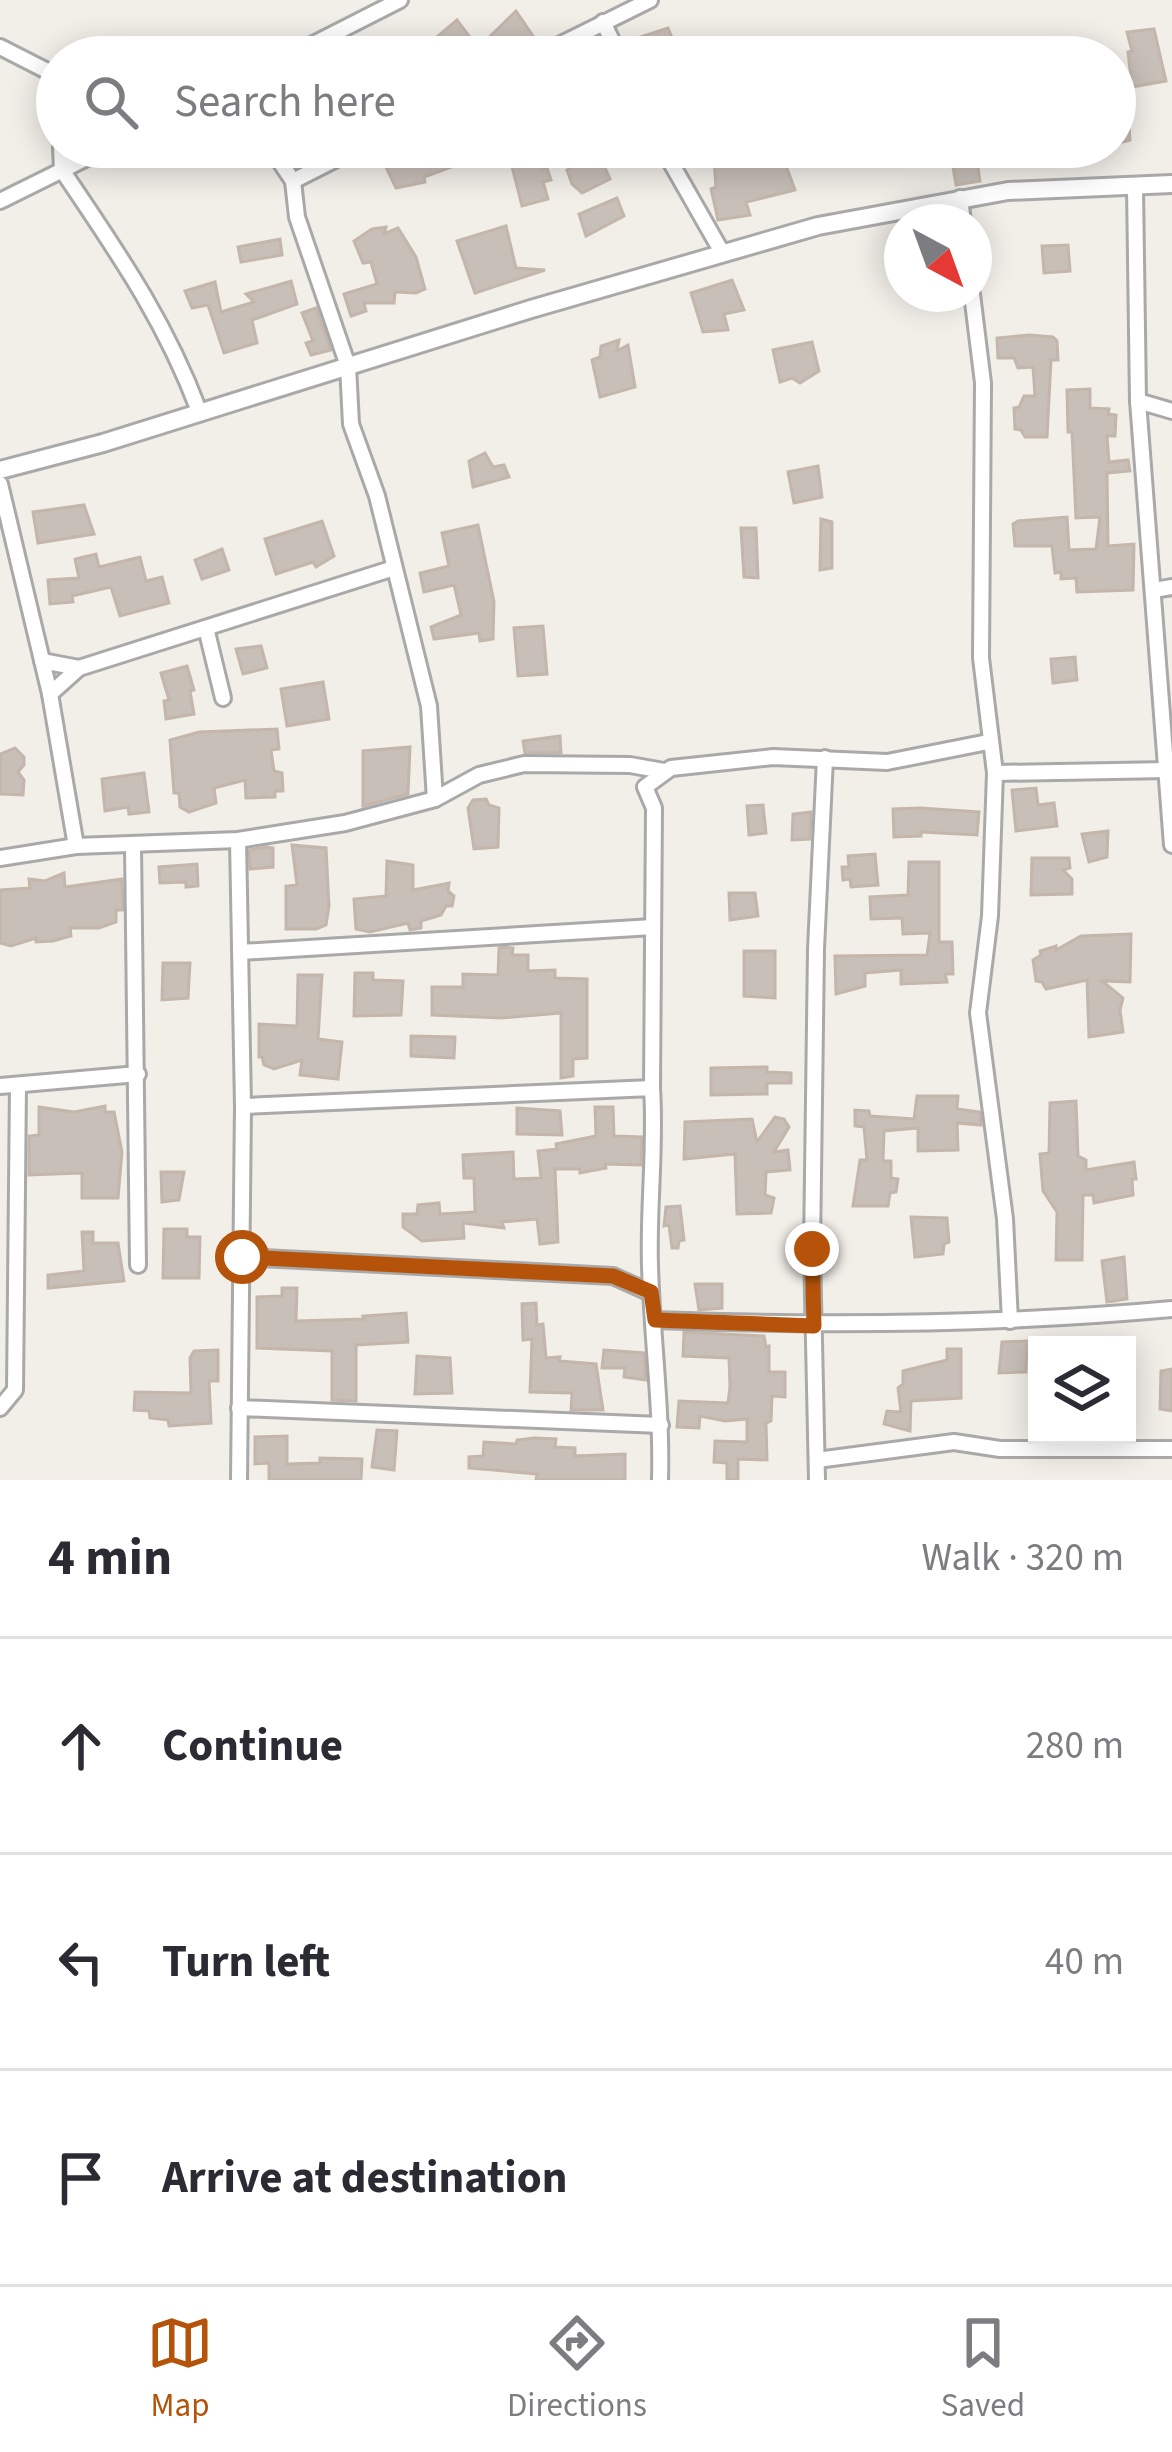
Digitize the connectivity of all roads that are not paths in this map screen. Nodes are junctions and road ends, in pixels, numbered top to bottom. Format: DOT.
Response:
graph roads {
  1 [pos="400,0"];
  2 [pos="650,0"];
  3 [pos="603,22"];
  4 [pos="329,36"];
  5 [pos="576,36"];
  6 [pos="610,36"];
  7 [pos="0,47"];
  8 [pos="36,65"];
  9 [pos="66,168"];
  10 [pos="284,168"];
  11 [pos="319,168"];
  12 [pos="674,168"];
  13 [pos="62,170"];
  14 [pos="293,181"];
  15 [pos="1172,184"];
  16 [pos="1135,188"];
  17 [pos="960,198"];
  18 [pos="0,201"];
  19 [pos="961,204"];
  20 [pos="724,254"];
  21 [pos="974,312"];
  22 [pos="348,366"];
  23 [pos="1138,400"];
  24 [pos="1172,411"];
  25 [pos="199,412"];
  26 [pos="0,470"];
  27 [pos="0,484"];
  28 [pos="394,568"];
  29 [pos="1172,587"];
  30 [pos="1154,590"];
  31 [pos="206,628"];
  32 [pos="42,661"];
  33 [pos="79,668"];
  34 [pos="50,694"];
  35 [pos="223,698"];
  36 [pos="988,742"];
  37 [pos="825,758"];
  38 [pos="614,766"];
  39 [pos="664,770"];
  40 [pos="1169,770"];
  41 [pos="995,773"];
  42 [pos="645,787"];
  43 [pos="435,799"];
  44 [pos="238,840"];
  45 [pos="133,845"];
  46 [pos="1172,845"];
  47 [pos="76,846"];
  48 [pos="0,858"];
  49 [pos="653,927"];
  50 [pos="242,952"];
  51 [pos="138,1074"];
  52 [pos="0,1085"];
  53 [pos="18,1085"];
  54 [pos="652,1088"];
  55 [pos="243,1106"];
  56 [pos="242,1257"];
  57 [pos="650,1261"];
  58 [pos="138,1265"];
  59 [pos="613,1276"];
  60 [pos="651,1292"];
  61 [pos="1172,1309"];
  62 [pos="655,1320"];
  63 [pos="1010,1321"];
  64 [pos="814,1326"];
  65 [pos="0,1408"];
  66 [pos="239,1408"];
  67 [pos="662,1425"];
  68 [pos="1172,1449"];
  69 [pos="817,1460"];
  70 [pos="239,1480"];
  71 [pos="660,1480"];
  72 [pos="817,1480"];
  1 -- 4 [label="street"];
  2 -- 3 [label="street"];
  3 -- 5 [label="street"];
  3 -- 6 [label="street"];
  7 -- 8 [label="street"];
  9 -- 13 [label="street"];
  10 -- 14 [label="street"];
  11 -- 14 [label="street"];
  12 -- 20 [label="street"];
  13 -- 18 [label="street"];
  13 -- 25 [label="street"];
  14 -- 22 [label="street"];
  15 -- 16 [label="street"];
  16 -- 17 [label="street"];
  16 -- 23 [label="street"];
  17 -- 19 [label="street"];
  17 -- 20 [label="street"];
  20 -- 22 [label="street"];
  21 -- 36 [label="street"];
  22 -- 25 [label="street"];
  22 -- 28 [label="street"];
  23 -- 24 [label="street"];
  23 -- 30 [label="street"];
  25 -- 26 [label="street"];
  27 -- 32 [label="street"];
  28 -- 31 [label="street"];
  28 -- 43 [label="street"];
  29 -- 30 [label="street"];
  30 -- 40 [label="street"];
  31 -- 33 [label="street"];
  31 -- 35 [label="street"];
  32 -- 33 [label="street"];
  32 -- 34 [label="street"];
  33 -- 34 [label="street"];
  34 -- 47 [label="street"];
  36 -- 37 [label="street"];
  36 -- 41 [label="street"];
  37 -- 39 [label="street"];
  37 -- 64 [label="street"];
  38 -- 39 [label="street"];
  38 -- 42 [label="street"];
  38 -- 43 [label="street"];
  39 -- 42 [label="street"];
  40 -- 41 [label="street"];
  40 -- 46 [label="street"];
  41 -- 63 [label="street"];
  42 -- 49 [label="street"];
  43 -- 44 [label="street"];
  44 -- 45 [label="street"];
  44 -- 50 [label="street"];
  45 -- 47 [label="street"];
  45 -- 51 [label="street"];
  47 -- 48 [label="street"];
  49 -- 50 [label="street"];
  49 -- 54 [label="street"];
  50 -- 55 [label="street"];
  51 -- 53 [label="street"];
  51 -- 58 [label="street"];
  52 -- 53 [label="street"];
  53 -- 65 [label="street"];
  54 -- 55 [label="street"];
  54 -- 57 [label="street"];
  55 -- 56 [label="street"];
  56 -- 59 [label="street"];
  56 -- 66 [label="street"];
  57 -- 59 [label="street"];
  57 -- 60 [label="street"];
  59 -- 60 [label="street"];
  60 -- 62 [label="street"];
  61 -- 63 [label="street"];
  62 -- 64 [label="street"];
  62 -- 67 [label="street"];
  63 -- 64 [label="street"];
  64 -- 69 [label="street"];
  66 -- 67 [label="street"];
  66 -- 70 [label="street"];
  67 -- 71 [label="street"];
  68 -- 69 [label="street"];
  69 -- 72 [label="street"];
}
